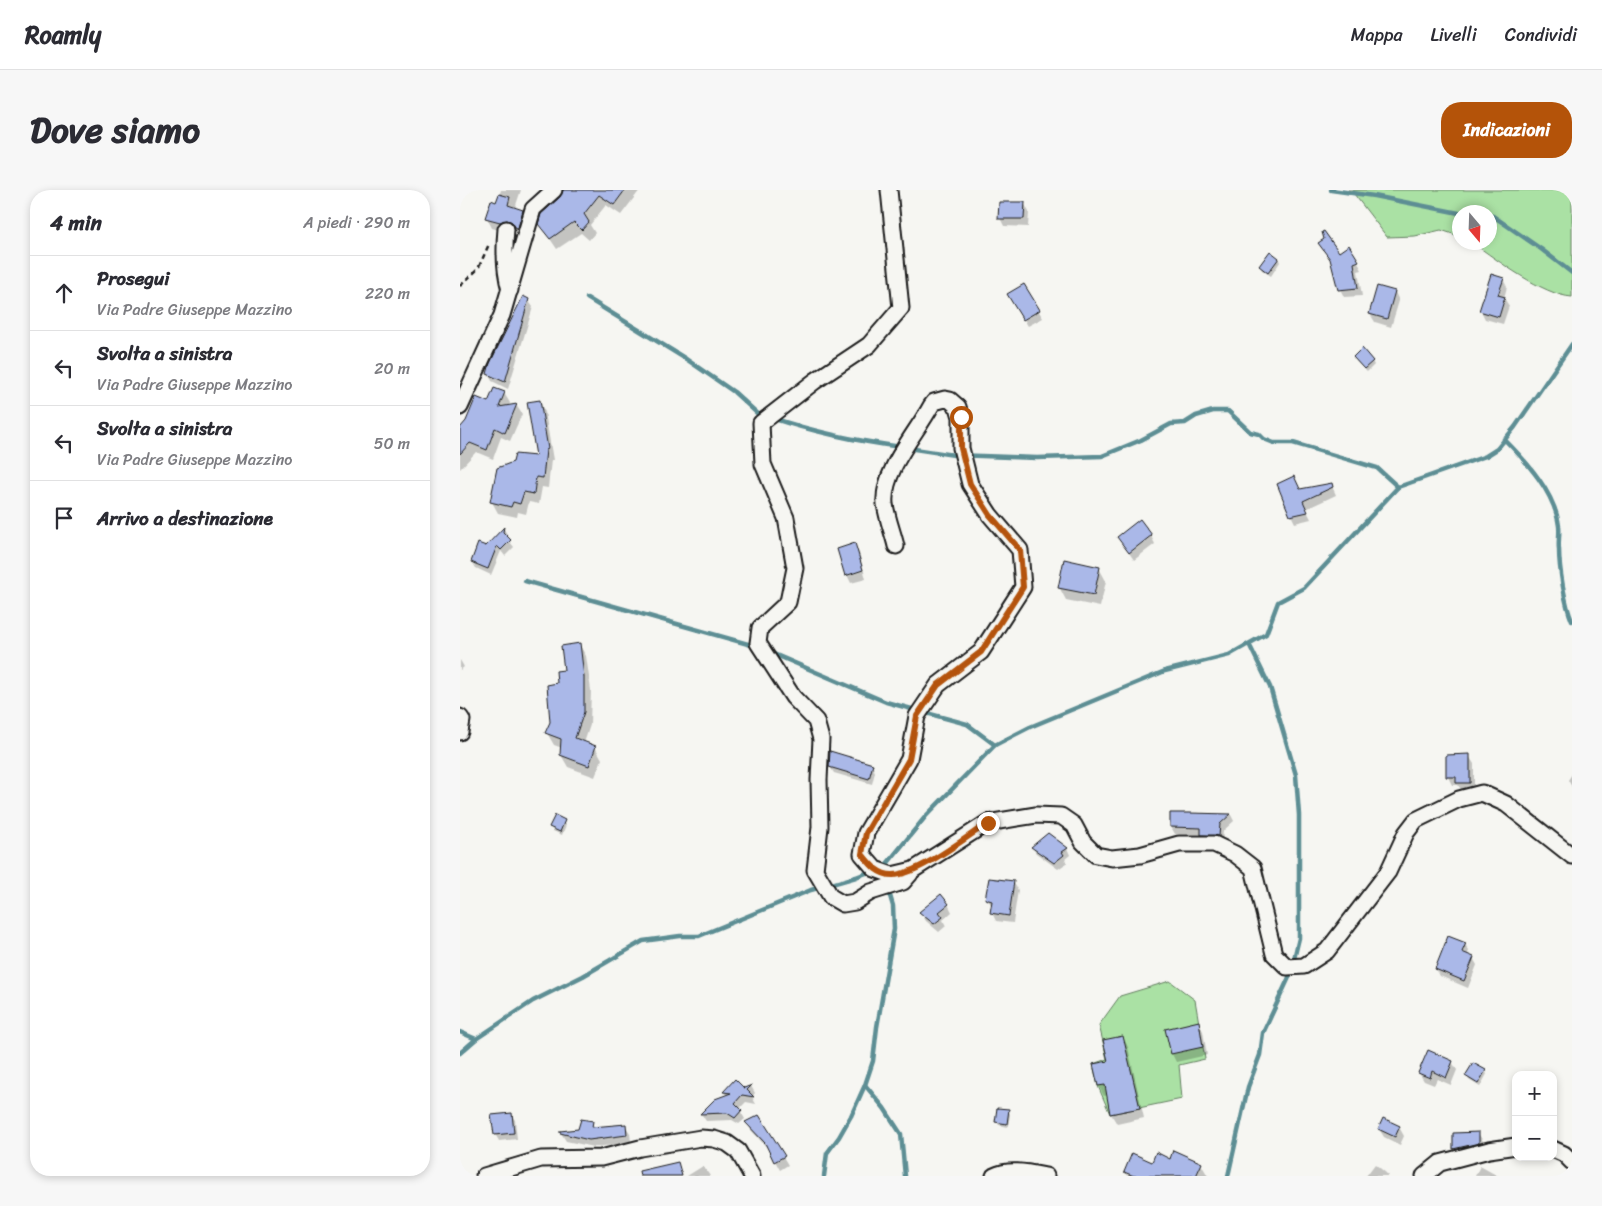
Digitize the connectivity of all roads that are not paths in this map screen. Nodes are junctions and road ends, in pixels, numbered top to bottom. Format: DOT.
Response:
graph roads {
  1 [pos="554,190"];
  2 [pos="889,190"];
  3 [pos="506,229"];
  4 [pos="510,290"];
  5 [pos="460,407"];
  6 [pos="896,546"];
  7 [pos="460,717"];
  8 [pos="460,732"];
  9 [pos="1572,856"];
  10 [pos="913,870"];
  11 [pos="1512,1147"];
  12 [pos="1557,1151"];
  13 [pos="1572,1162"];
  14 [pos="484,1176"];
  15 [pos="752,1176"];
  16 [pos="994,1176"];
  17 [pos="1046,1176"];
  18 [pos="1424,1176"];
  1 -- 4 [label="street"];
  2 -- 10 [label="street"];
  3 -- 4 [label="street"];
  4 -- 5 [label="street"];
  6 -- 10 [label="street"];
  7 -- 8 [label="street"];
  9 -- 10 [label="street"];
  11 -- 18 [label="street"];
  12 -- 13 [label="street"];
  14 -- 15 [label="street"];
  16 -- 17 [label="street"];
}
